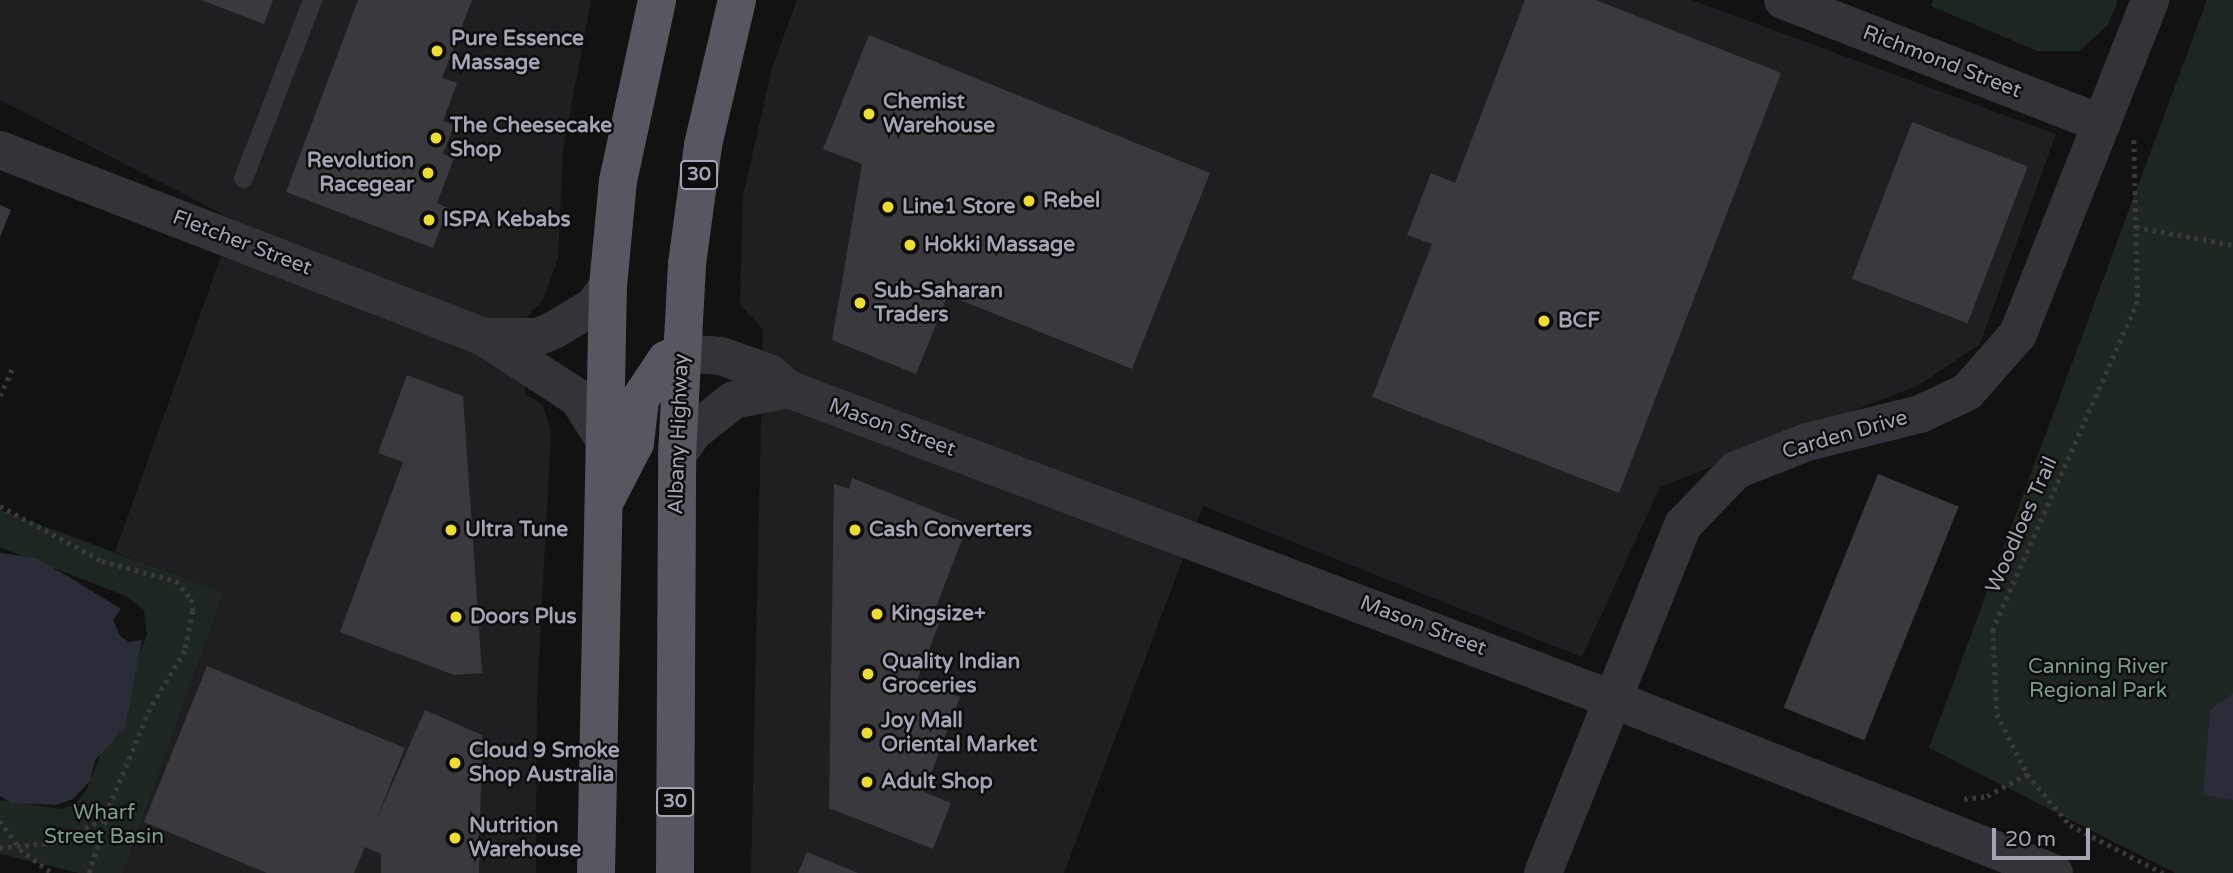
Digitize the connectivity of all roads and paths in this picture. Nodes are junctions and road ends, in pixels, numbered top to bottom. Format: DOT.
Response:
graph roads {
  1 [pos="312,0"];
  2 [pos="657,0"];
  3 [pos="737,0"];
  4 [pos="1783,0"];
  5 [pos="2150,0"];
  6 [pos="2118,130"];
  7 [pos="0,149"];
  8 [pos="243,178"];
  9 [pos="2136,227"];
  10 [pos="2233,245"];
  11 [pos="608,286"];
  12 [pos="484,337"];
  13 [pos="681,352"];
  14 [pos="12,369"];
  15 [pos="788,390"];
  16 [pos="0,396"];
  17 [pos="602,436"];
  18 [pos="677,455"];
  19 [pos="0,506"];
  20 [pos="601,509"];
  21 [pos="1612,699"];
  22 [pos="2027,774"];
  23 [pos="109,812"];
  24 [pos="0,821"];
  25 [pos="1922,821"];
  26 [pos="0,848"];
  27 [pos="20,849"];
  28 [pos="52,873"];
  29 [pos="89,873"];
  30 [pos="596,873"];
  31 [pos="675,873"];
  32 [pos="1543,873"];
  33 [pos="2054,873"];
  34 [pos="2163,873"];
  1 -- 8 [label="lane"];
  2 -- 11 [label="highway"];
  3 -- 13 [label="highway, Albany Highway / 30"];
  4 -- 6 [label="street, Richmond Street"];
  5 -- 6 [label="street, Carden Drive"];
  6 -- 9 [label="path, Woodloes Trail"];
  6 -- 21 [label="street, Carden Drive"];
  7 -- 12 [label="street, Fletcher Street"];
  9 -- 10 [label="path"];
  9 -- 22 [label="path, Woodloes Trail"];
  11 -- 12 [label="street, Fletcher Street"];
  11 -- 17 [label="highway"];
  12 -- 17 [label="street, Fletcher Street"];
  13 -- 15 [label="street, Mason Street"];
  13 -- 18 [label="highway, Albany Highway / 30"];
  13 -- 20 [label="highway"];
  14 -- 16 [label="path"];
  15 -- 18 [label="street"];
  15 -- 21 [label="street, Mason Street"];
  17 -- 20 [label="highway"];
  18 -- 31 [label="highway, Albany Highway / 30"];
  19 -- 23 [label="path"];
  20 -- 30 [label="highway"];
  21 -- 25 [label="street, Mason Street"];
  21 -- 32 [label="street, Carden Drive"];
  22 -- 25 [label="path"];
  22 -- 34 [label="path, Woodloes Trail"];
  23 -- 27 [label="path"];
  23 -- 29 [label="path"];
  24 -- 27 [label="path"];
  25 -- 33 [label="street, Mason Street"];
  26 -- 27 [label="path"];
  27 -- 28 [label="path"];
}
